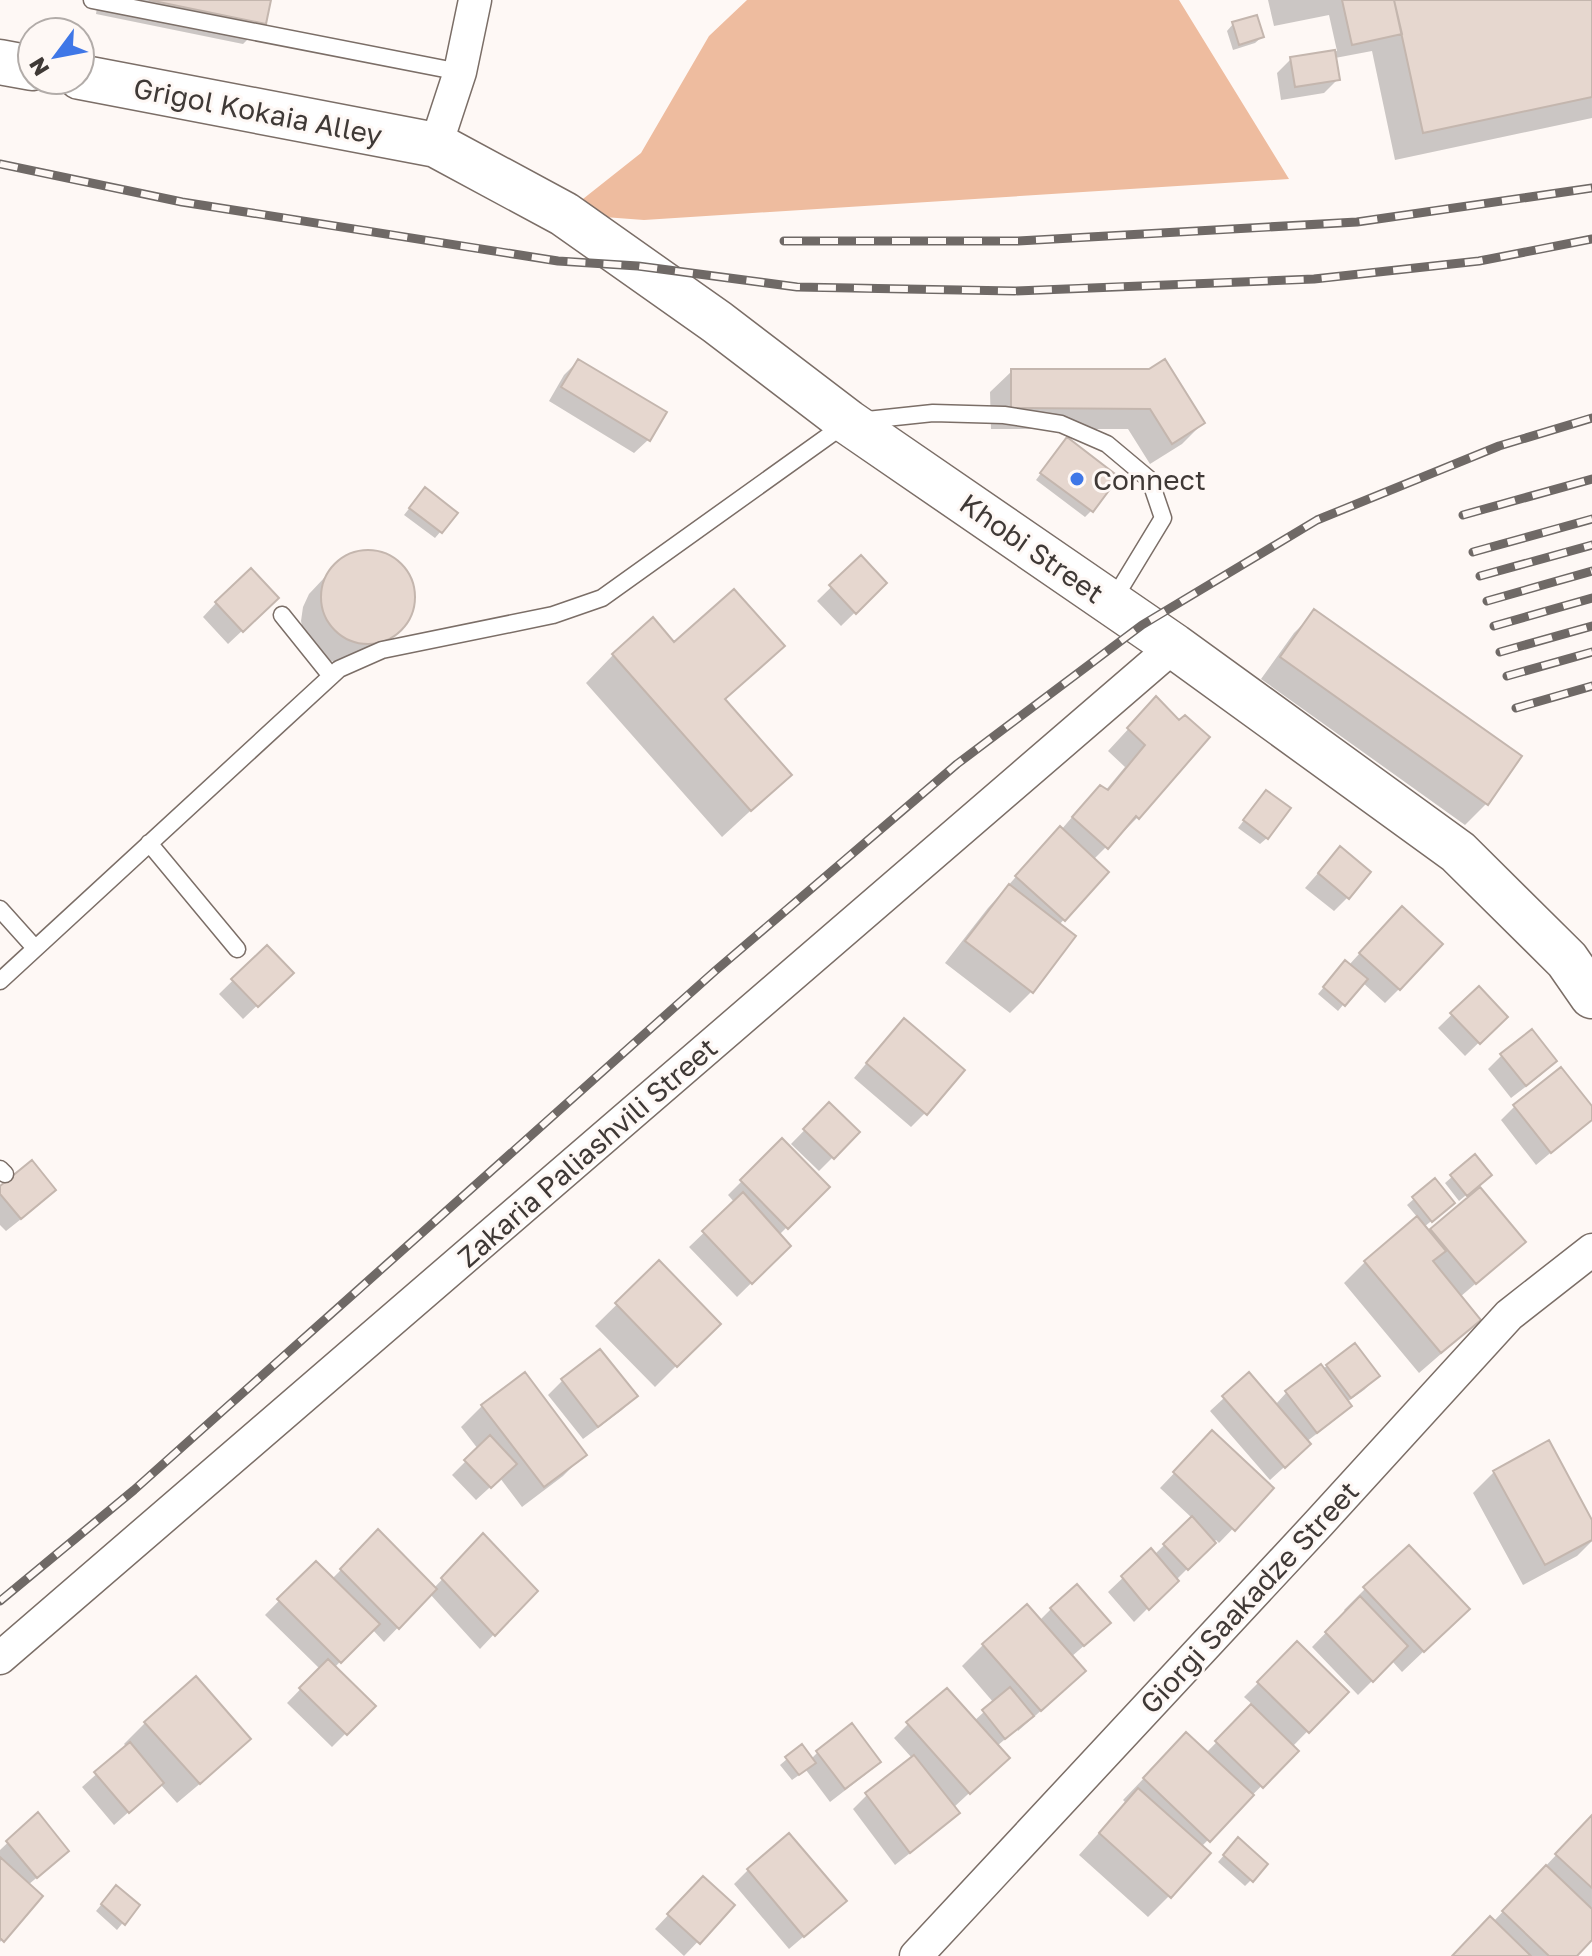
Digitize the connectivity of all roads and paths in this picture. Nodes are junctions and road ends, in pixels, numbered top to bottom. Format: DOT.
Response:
graph roads {
  1 [pos="92,0"];
  2 [pos="475,0"];
  3 [pos="460,72"];
  4 [pos="96,80"];
  5 [pos="436,145"];
  6 [pos="848,422"];
  7 [pos="1111,603"];
  8 [pos="282,615"];
  9 [pos="1174,646"];
  10 [pos="331,676"];
  11 [pos="149,843"];
  12 [pos="0,909"];
  13 [pos="35,948"];
  14 [pos="237,949"];
  15 [pos="0,981"];
  16 [pos="1592,996"];
  17 [pos="1592,1250"];
  18 [pos="0,1658"];
  19 [pos="916,1956"];
  1 -- 3 [label="lane"];
  2 -- 3 [label="street"];
  3 -- 5 [label="street"];
  4 -- 5 [label="main road, Grigol Kokaia Alley"];
  5 -- 6 [label="main road, Khobi Street"];
  6 -- 7 [label="main road, Khobi Street"];
  6 -- 7 [label="lane"];
  6 -- 10 [label="lane"];
  7 -- 9 [label="main road, Khobi Street"];
  8 -- 10 [label="lane"];
  9 -- 16 [label="main road, Khobi Street"];
  9 -- 18 [label="street, Zakaria Paliashvili Street"];
  10 -- 11 [label="lane"];
  11 -- 13 [label="lane"];
  11 -- 14 [label="lane"];
  12 -- 13 [label="lane"];
  13 -- 15 [label="lane"];
  17 -- 19 [label="street, Giorgi Saakadze Street"];
}
